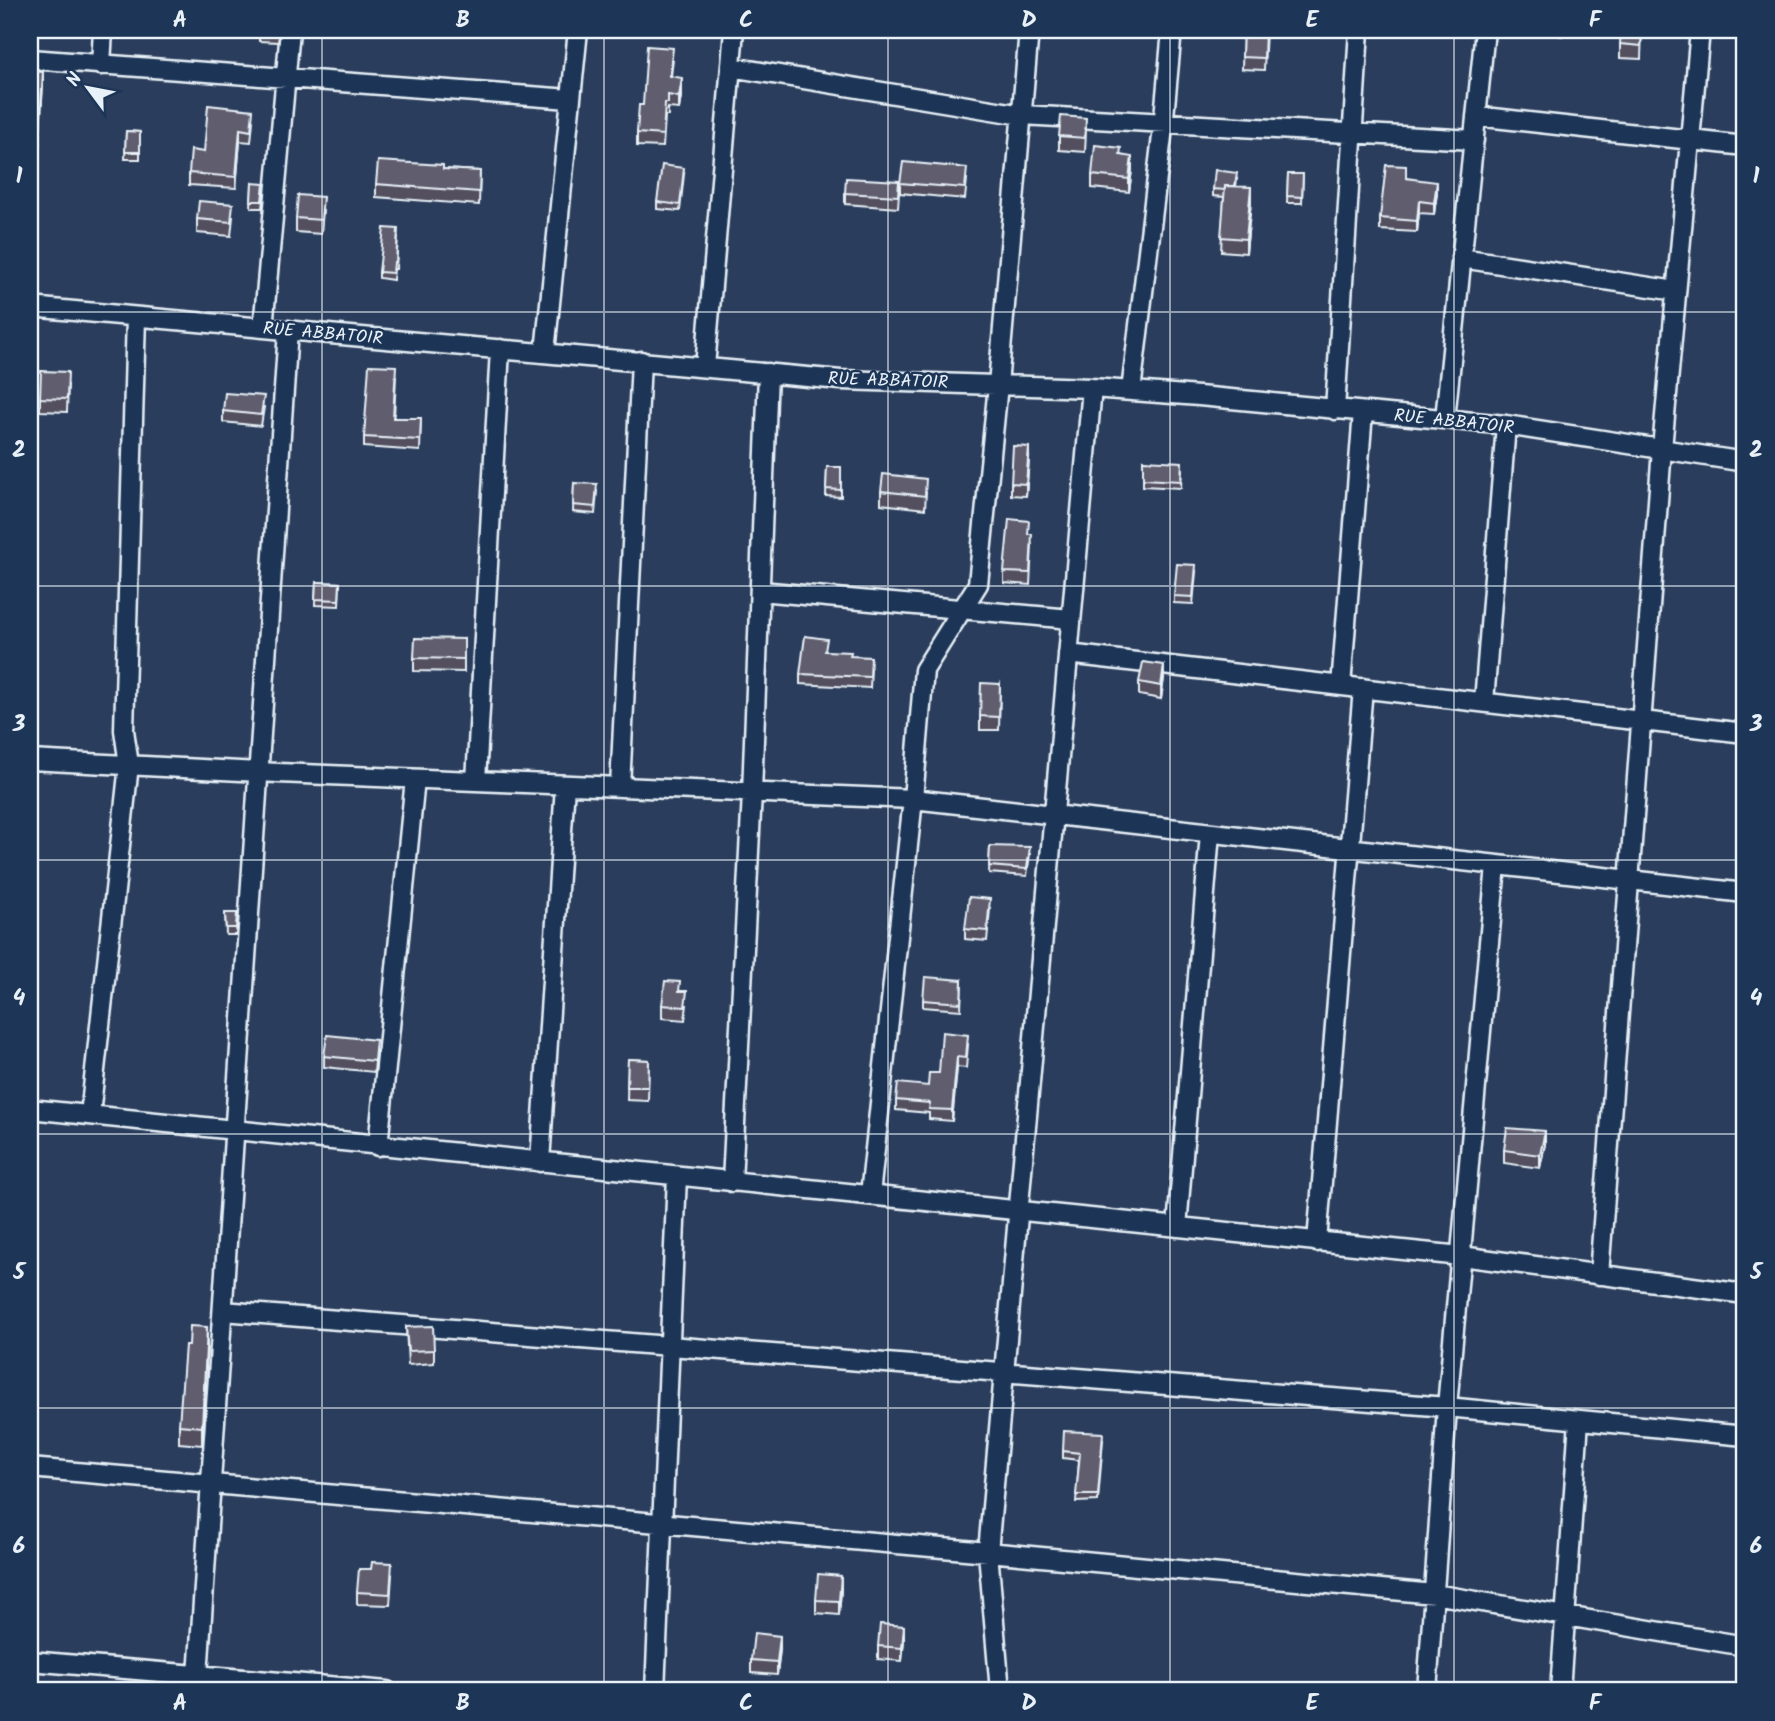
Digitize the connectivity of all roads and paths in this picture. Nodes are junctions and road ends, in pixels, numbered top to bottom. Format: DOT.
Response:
graph roads {
  1 [pos="103,30"];
  2 [pos="290,30"];
  3 [pos="578,30"];
  4 [pos="734,30"];
  5 [pos="1029,30"];
  6 [pos="1172,30"];
  7 [pos="1359,30"];
  8 [pos="1485,30"];
  9 [pos="1700,30"];
  10 [pos="30,59"];
  11 [pos="101,65"];
  12 [pos="731,67"];
  13 [pos="285,78"];
  14 [pos="570,99"];
  15 [pos="1022,115"];
  16 [pos="1476,116"];
  17 [pos="1164,123"];
  18 [pos="1353,133"];
  19 [pos="1474,140"];
  20 [pos="1690,140"];
  21 [pos="1745,146"];
  22 [pos="1461,258"];
  23 [pos="1676,291"];
  24 [pos="30,307"];
  25 [pos="136,317"];
  26 [pos="263,328"];
  27 [pos="288,330"];
  28 [pos="500,349"];
  29 [pos="545,352"];
  30 [pos="641,361"];
  31 [pos="705,367"];
  32 [pos="768,373"];
  33 [pos="998,385"];
  34 [pos="1092,388"];
  35 [pos="1131,391"];
  36 [pos="1335,410"];
  37 [pos="1363,412"];
  38 [pos="1445,419"];
  39 [pos="1506,425"];
  40 [pos="1662,449"];
  41 [pos="1745,462"];
  42 [pos="760,591"];
  43 [pos="962,609"];
  44 [pos="1071,619"];
  45 [pos="1068,654"];
  46 [pos="1341,686"];
  47 [pos="1363,688"];
  48 [pos="1484,702"];
  49 [pos="1641,720"];
  50 [pos="1745,733"];
  51 [pos="30,760"];
  52 [pos="129,765"];
  53 [pos="259,772"];
  54 [pos="415,779"];
  55 [pos="476,781"];
  56 [pos="565,785"];
  57 [pos="620,787"];
  58 [pos="752,793"];
  59 [pos="913,799"];
  60 [pos="1053,815"];
  61 [pos="1210,833"];
  62 [pos="1350,848"];
  63 [pos="1496,865"];
  64 [pos="1629,880"];
  65 [pos="1745,893"];
  66 [pos="30,1109"];
  67 [pos="90,1115"];
  68 [pos="235,1130"];
  69 [pos="378,1146"];
  70 [pos="540,1162"];
  71 [pos="677,1176"];
  72 [pos="732,1182"];
  73 [pos="870,1195"];
  74 [pos="1018,1211"];
  75 [pos="1177,1227"];
  76 [pos="1317,1241"];
  77 [pos="1461,1256"];
  78 [pos="1599,1275"];
  79 [pos="1745,1294"];
  80 [pos="223,1311"];
  81 [pos="669,1346"];
  82 [pos="1004,1372"];
  83 [pos="1447,1407"];
  84 [pos="1579,1420"];
  85 [pos="1745,1436"];
  86 [pos="30,1468"];
  87 [pos="211,1484"];
  88 [pos="662,1523"];
  89 [pos="988,1552"];
  90 [pos="1434,1594"];
  91 [pos="1565,1614"];
  92 [pos="1745,1646"];
  93 [pos="30,1661"];
  94 [pos="197,1683"];
  95 [pos="387,1691"];
  96 [pos="655,1691"];
  97 [pos="1000,1691"];
  98 [pos="1427,1691"];
  99 [pos="1560,1691"];
  1 -- 11 [label="street"];
  2 -- 13 [label="street"];
  3 -- 14 [label="street"];
  4 -- 12 [label="street"];
  5 -- 15 [label="street"];
  6 -- 17 [label="street"];
  7 -- 18 [label="street"];
  8 -- 16 [label="street"];
  9 -- 20 [label="street"];
  10 -- 11 [label="street"];
  11 -- 13 [label="street"];
  12 -- 15 [label="street"];
  12 -- 31 [label="street"];
  13 -- 14 [label="street"];
  13 -- 26 [label="street"];
  14 -- 29 [label="street"];
  15 -- 17 [label="street"];
  15 -- 33 [label="street"];
  16 -- 19 [label="street"];
  16 -- 20 [label="street"];
  17 -- 18 [label="street"];
  17 -- 35 [label="street"];
  18 -- 19 [label="street"];
  18 -- 36 [label="street"];
  19 -- 22 [label="street"];
  20 -- 21 [label="street"];
  20 -- 23 [label="street"];
  22 -- 23 [label="street"];
  22 -- 38 [label="street"];
  23 -- 40 [label="street"];
  24 -- 25 [label="street, RUE ABBATOIR"];
  25 -- 26 [label="street, RUE ABBATOIR"];
  25 -- 52 [label="street"];
  26 -- 27 [label="street, RUE ABBATOIR"];
  27 -- 28 [label="street, RUE ABBATOIR"];
  27 -- 53 [label="street"];
  28 -- 29 [label="street, RUE ABBATOIR"];
  28 -- 55 [label="street"];
  29 -- 30 [label="street, RUE ABBATOIR"];
  30 -- 31 [label="street, RUE ABBATOIR"];
  30 -- 57 [label="street"];
  31 -- 32 [label="street, RUE ABBATOIR"];
  32 -- 33 [label="street, RUE ABBATOIR"];
  32 -- 42 [label="street"];
  33 -- 34 [label="street, RUE ABBATOIR"];
  33 -- 43 [label="street"];
  34 -- 35 [label="street, RUE ABBATOIR"];
  34 -- 44 [label="street"];
  35 -- 36 [label="street, RUE ABBATOIR"];
  36 -- 37 [label="street, RUE ABBATOIR"];
  37 -- 38 [label="street, RUE ABBATOIR"];
  37 -- 46 [label="street"];
  38 -- 39 [label="street, RUE ABBATOIR"];
  39 -- 40 [label="street, RUE ABBATOIR"];
  39 -- 48 [label="street"];
  40 -- 41 [label="street, RUE ABBATOIR"];
  40 -- 49 [label="street"];
  42 -- 43 [label="street"];
  42 -- 58 [label="street"];
  43 -- 44 [label="street"];
  43 -- 59 [label="street"];
  44 -- 45 [label="street"];
  45 -- 46 [label="street"];
  45 -- 60 [label="street"];
  46 -- 47 [label="street"];
  47 -- 48 [label="street"];
  47 -- 62 [label="street"];
  48 -- 49 [label="street"];
  49 -- 50 [label="street"];
  49 -- 64 [label="street"];
  51 -- 52 [label="street"];
  52 -- 53 [label="street"];
  52 -- 67 [label="street"];
  53 -- 54 [label="street"];
  53 -- 68 [label="street"];
  54 -- 55 [label="street"];
  54 -- 69 [label="street"];
  55 -- 56 [label="street"];
  56 -- 57 [label="street"];
  56 -- 70 [label="street"];
  57 -- 58 [label="street"];
  58 -- 59 [label="street"];
  58 -- 72 [label="street"];
  59 -- 60 [label="street"];
  59 -- 73 [label="street"];
  60 -- 61 [label="street"];
  60 -- 74 [label="street"];
  61 -- 62 [label="street"];
  61 -- 75 [label="street"];
  62 -- 63 [label="street"];
  62 -- 76 [label="street"];
  63 -- 64 [label="street"];
  63 -- 77 [label="street"];
  64 -- 65 [label="street"];
  64 -- 78 [label="street"];
  66 -- 67 [label="street"];
  67 -- 68 [label="street"];
  68 -- 69 [label="street"];
  68 -- 80 [label="street"];
  69 -- 70 [label="street"];
  70 -- 71 [label="street"];
  71 -- 72 [label="street"];
  71 -- 81 [label="street"];
  72 -- 73 [label="street"];
  73 -- 74 [label="street"];
  74 -- 75 [label="street"];
  74 -- 82 [label="street"];
  75 -- 76 [label="street"];
  76 -- 77 [label="street"];
  77 -- 78 [label="street"];
  77 -- 83 [label="street"];
  78 -- 79 [label="street"];
  80 -- 81 [label="street"];
  80 -- 87 [label="street"];
  81 -- 82 [label="street"];
  81 -- 88 [label="street"];
  82 -- 83 [label="street"];
  82 -- 89 [label="street"];
  83 -- 84 [label="street"];
  83 -- 90 [label="street"];
  84 -- 85 [label="street"];
  84 -- 91 [label="street"];
  86 -- 87 [label="street"];
  87 -- 88 [label="street"];
  87 -- 94 [label="street"];
  88 -- 89 [label="street"];
  88 -- 96 [label="street"];
  89 -- 90 [label="street"];
  89 -- 97 [label="street"];
  90 -- 91 [label="street"];
  90 -- 98 [label="street"];
  91 -- 92 [label="street"];
  91 -- 99 [label="street"];
  93 -- 94 [label="street"];
  94 -- 95 [label="street"];
}
